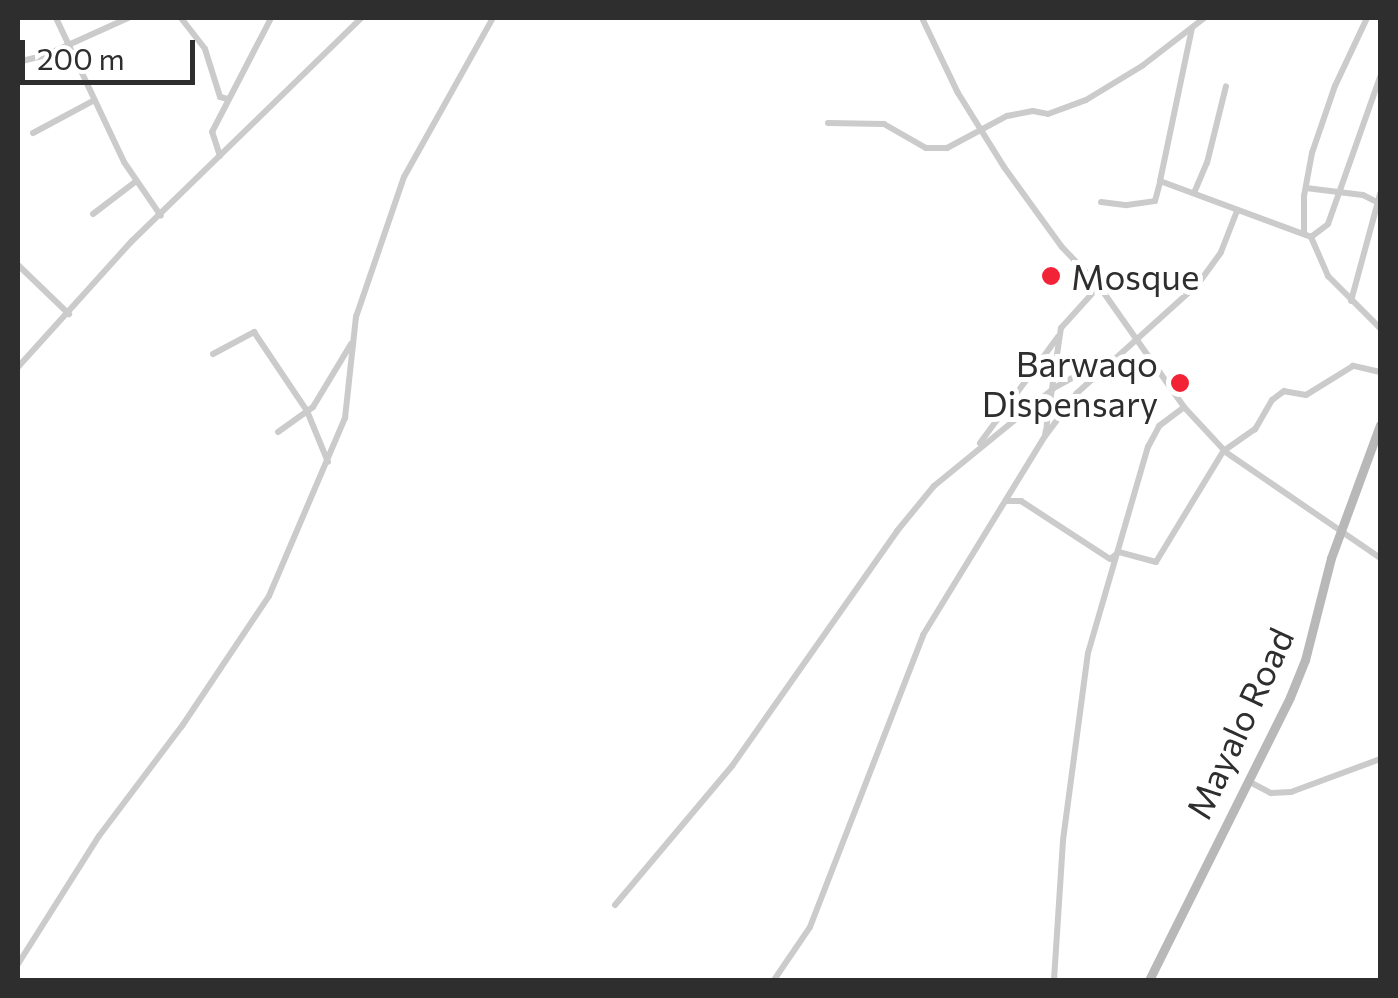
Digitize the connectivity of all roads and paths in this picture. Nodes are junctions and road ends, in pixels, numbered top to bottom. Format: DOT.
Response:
graph roads {
  1 [pos="56,18"];
  2 [pos="128,18"];
  3 [pos="181,18"];
  4 [pos="271,18"];
  5 [pos="360,18"];
  6 [pos="493,18"];
  7 [pos="922,18"];
  8 [pos="1204,18"];
  9 [pos="1367,18"];
  10 [pos="1192,28"];
  11 [pos="70,43"];
  12 [pos="18,62"];
  13 [pos="1380,78"];
  14 [pos="1226,86"];
  15 [pos="228,99"];
  16 [pos="93,102"];
  17 [pos="828,123"];
  18 [pos="980,128"];
  19 [pos="32,133"];
  20 [pos="220,156"];
  21 [pos="1160,181"];
  22 [pos="135,182"];
  23 [pos="1306,188"];
  24 [pos="1340,190"];
  25 [pos="1194,193"];
  26 [pos="1380,194"];
  27 [pos="1102,202"];
  28 [pos="1379,203"];
  29 [pos="1238,211"];
  30 [pos="93,214"];
  31 [pos="161,216"];
  32 [pos="1308,237"];
  33 [pos="18,265"];
  34 [pos="1099,286"];
  35 [pos="1351,301"];
  36 [pos="69,314"];
  37 [pos="1380,328"];
  38 [pos="1059,336"];
  39 [pos="1135,339"];
  40 [pos="352,342"];
  41 [pos="212,354"];
  42 [pos="18,367"];
  43 [pos="1380,372"];
  44 [pos="1096,376"];
  45 [pos="1054,388"];
  46 [pos="1184,407"];
  47 [pos="308,411"];
  48 [pos="1380,425"];
  49 [pos="278,432"];
  50 [pos="1045,436"];
  51 [pos="977,450"];
  52 [pos="1224,452"];
  53 [pos="328,463"];
  54 [pos="1006,501"];
  55 [pos="1340,531"];
  56 [pos="1120,552"];
  57 [pos="1380,558"];
  58 [pos="1380,759"];
  59 [pos="1248,781"];
  60 [pos="615,905"];
  61 [pos="18,964"];
  62 [pos="774,980"];
  63 [pos="1054,980"];
  64 [pos="1148,980"];
  1 -- 11 [label="street"];
  2 -- 11 [label="street"];
  3 -- 15 [label="street"];
  4 -- 15 [label="street"];
  5 -- 20 [label="street"];
  6 -- 40 [label="street"];
  7 -- 18 [label="street"];
  8 -- 10 [label="street"];
  9 -- 23 [label="street"];
  10 -- 18 [label="street"];
  10 -- 21 [label="street"];
  11 -- 12 [label="street"];
  11 -- 16 [label="street"];
  13 -- 24 [label="street"];
  14 -- 25 [label="street"];
  15 -- 20 [label="street"];
  16 -- 19 [label="street"];
  16 -- 22 [label="street"];
  17 -- 18 [label="street"];
  18 -- 34 [label="street"];
  20 -- 31 [label="street"];
  21 -- 25 [label="street"];
  21 -- 27 [label="street"];
  22 -- 30 [label="street"];
  22 -- 31 [label="street"];
  23 -- 24 [label="street"];
  23 -- 32 [label="street"];
  24 -- 28 [label="street"];
  24 -- 32 [label="street"];
  25 -- 29 [label="street"];
  26 -- 28 [label="street"];
  28 -- 35 [label="street"];
  29 -- 32 [label="street"];
  29 -- 39 [label="street"];
  31 -- 36 [label="street"];
  32 -- 35 [label="street"];
  33 -- 36 [label="street"];
  34 -- 38 [label="street"];
  34 -- 39 [label="street"];
  35 -- 37 [label="street"];
  36 -- 42 [label="street"];
  38 -- 45 [label="street"];
  38 -- 51 [label="street"];
  39 -- 44 [label="street"];
  39 -- 46 [label="street"];
  40 -- 47 [label="street"];
  40 -- 53 [label="street"];
  41 -- 47 [label="street"];
  43 -- 52 [label="street"];
  44 -- 45 [label="street"];
  44 -- 50 [label="street"];
  45 -- 50 [label="street"];
  45 -- 51 [label="street"];
  46 -- 52 [label="street"];
  46 -- 56 [label="street"];
  47 -- 49 [label="street"];
  47 -- 53 [label="street"];
  48 -- 55 [label="street, Mayalo Road"];
  50 -- 54 [label="street"];
  51 -- 60 [label="street"];
  52 -- 55 [label="street"];
  52 -- 56 [label="street"];
  53 -- 61 [label="street"];
  54 -- 56 [label="street"];
  54 -- 62 [label="street"];
  55 -- 57 [label="street"];
  55 -- 59 [label="street, Mayalo Road"];
  56 -- 63 [label="street"];
  58 -- 59 [label="street"];
  59 -- 64 [label="street, Mayalo Road"];
}
